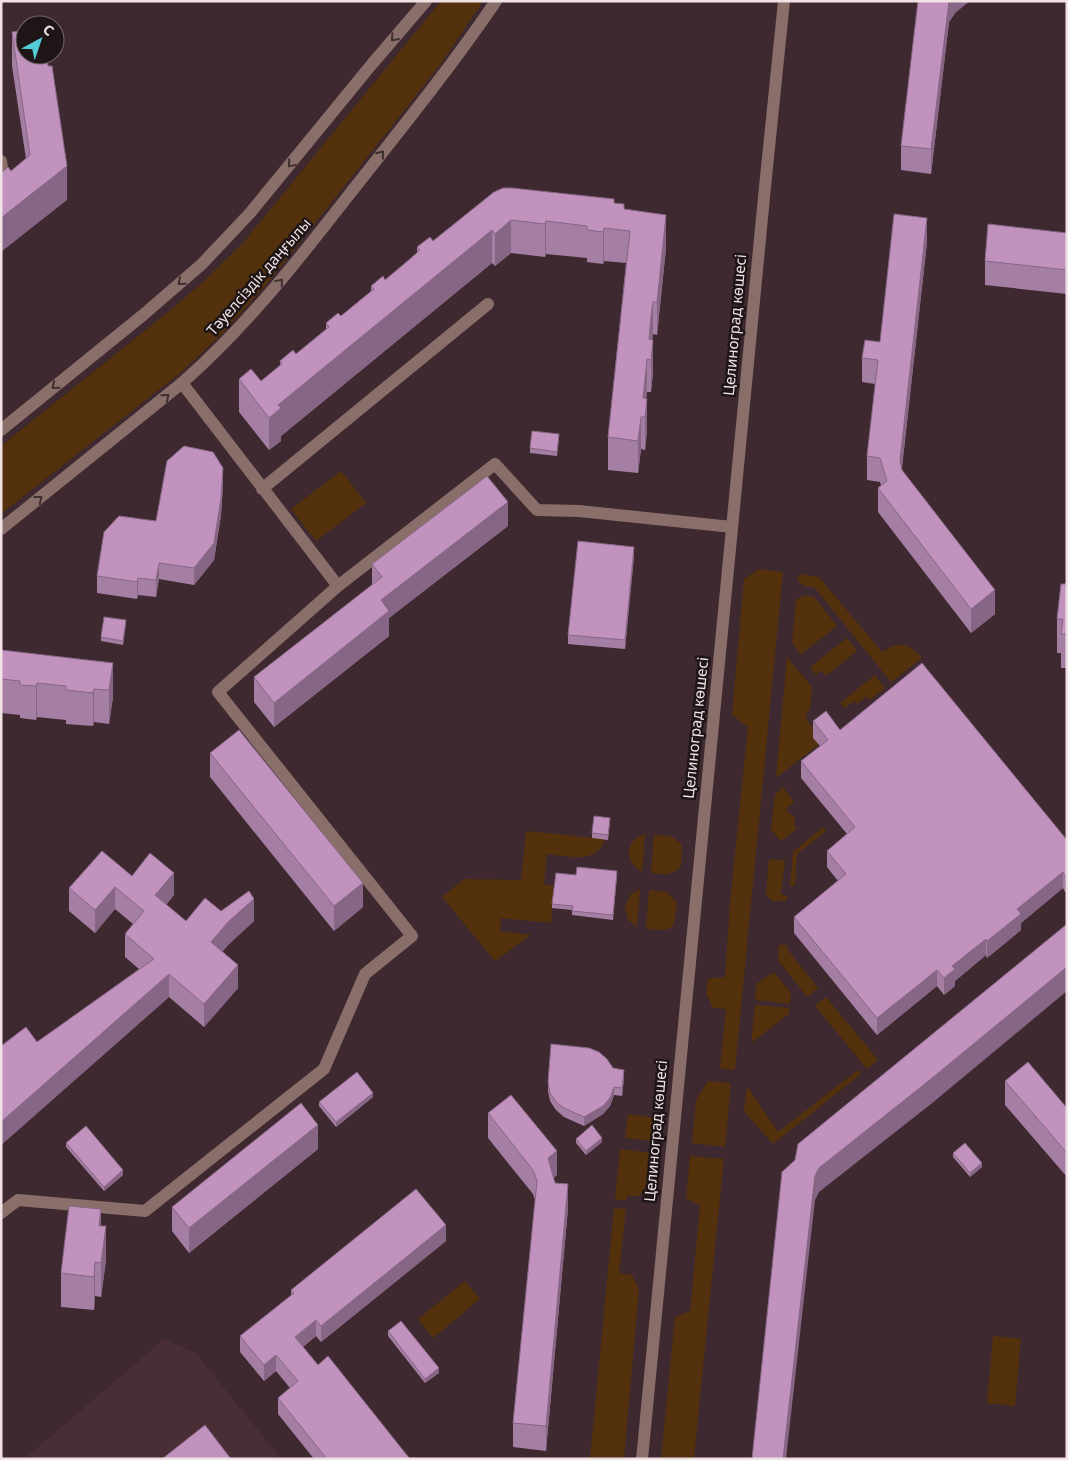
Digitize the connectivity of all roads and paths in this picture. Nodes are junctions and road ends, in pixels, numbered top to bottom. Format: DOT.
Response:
graph roads {
  1 [pos="426,1"];
  2 [pos="496,1"];
  3 [pos="784,1"];
  4 [pos="1,161"];
  5 [pos="1,184"];
  6 [pos="488,304"];
  7 [pos="182,384"];
  8 [pos="1,430"];
  9 [pos="262,489"];
  10 [pos="732,528"];
  11 [pos="1,529"];
  12 [pos="338,586"];
  13 [pos="1,1213"];
  14 [pos="642,1459"];
  1 -- 8 [label="street, one-way"];
  7 -- 2 [label="street, Тәуелсіздік даңғылы, one-way"];
  3 -- 10 [label="street, Целиноград көшесі"];
  4 -- 5 [label="street"];
  6 -- 9 [label="street"];
  7 -- 9 [label="street"];
  11 -- 7 [label="street, Тәуелсіздік даңғылы, one-way"];
  9 -- 12 [label="street"];
  10 -- 12 [label="street"];
  10 -- 14 [label="street, Целиноград көшесі"];
  12 -- 13 [label="street"];
}
